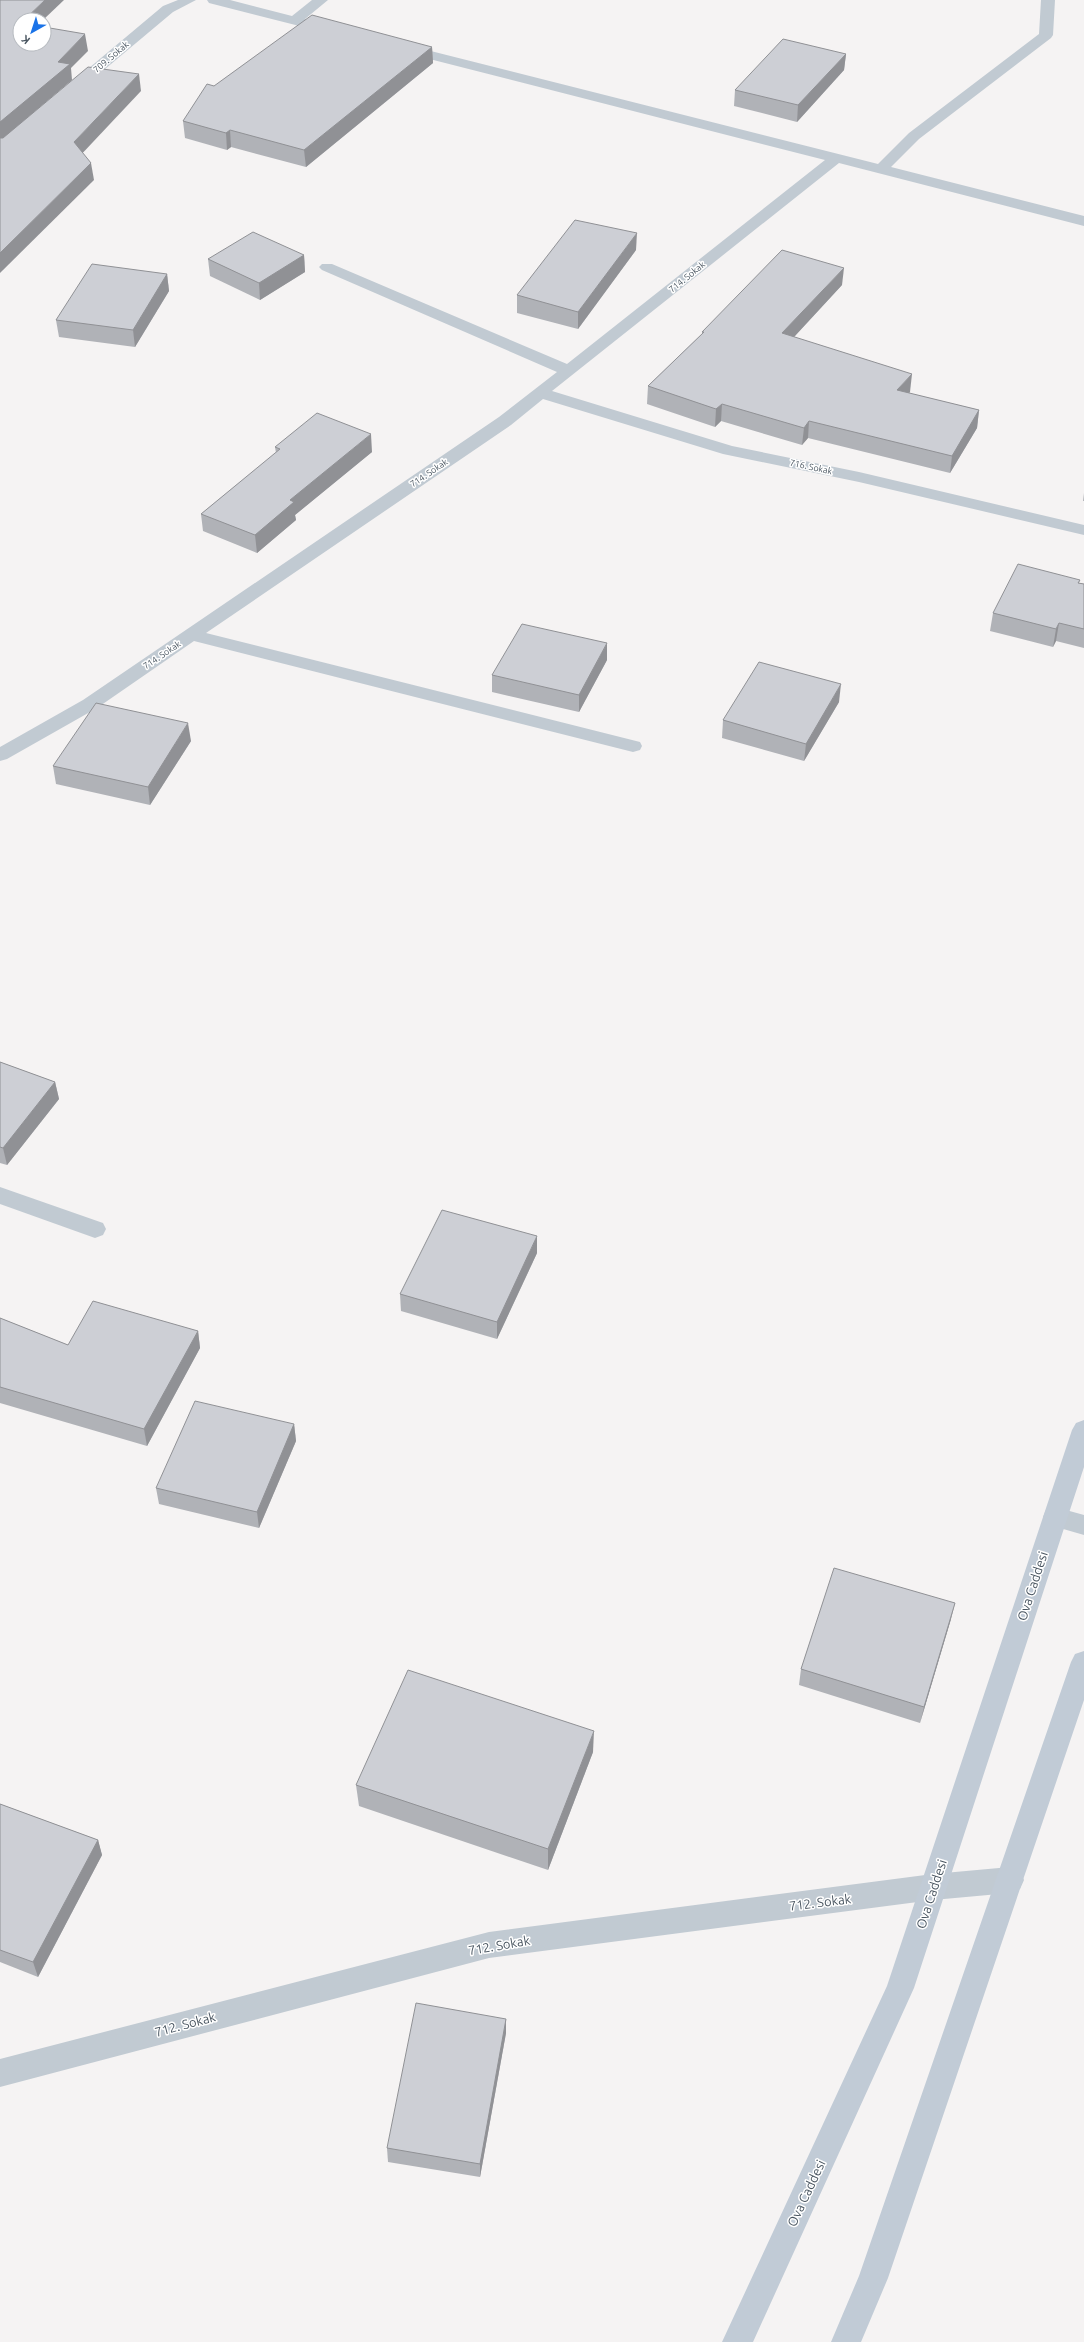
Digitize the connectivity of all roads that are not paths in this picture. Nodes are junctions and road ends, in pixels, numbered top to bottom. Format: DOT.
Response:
graph roads {
  1 [pos="189,0"];
  2 [pos="214,0"];
  3 [pos="321,0"];
  4 [pos="1048,0"];
  5 [pos="295,20"];
  6 [pos="341,32"];
  7 [pos="387,44"];
  8 [pos="66,94"];
  9 [pos="836,158"];
  10 [pos="881,169"];
  11 [pos="1084,221"];
  12 [pos="328,267"];
  13 [pos="569,371"];
  14 [pos="540,393"];
  15 [pos="1084,530"];
  16 [pos="191,635"];
  17 [pos="633,746"];
  18 [pos="0,755"];
  19 [pos="0,1195"];
  20 [pos="95,1229"];
  21 [pos="1084,1430"];
  22 [pos="1056,1517"];
  23 [pos="1084,1525"];
  24 [pos="1084,1662"];
  25 [pos="1010,1880"];
  26 [pos="933,1887"];
  27 [pos="0,2073"];
  28 [pos="849,2341"];
  29 [pos="737,2342"];
  1 -- 8 [label="street, 709. Sokak"];
  2 -- 5 [label="street"];
  3 -- 5 [label="street"];
  4 -- 10 [label="street"];
  5 -- 6 [label="street"];
  7 -- 9 [label="street"];
  9 -- 10 [label="street"];
  9 -- 13 [label="street, 714. Sokak"];
  10 -- 11 [label="street"];
  12 -- 13 [label="street"];
  13 -- 14 [label="street, 714. Sokak"];
  14 -- 15 [label="street, 716. Sokak"];
  14 -- 16 [label="street, 714. Sokak"];
  16 -- 17 [label="street"];
  16 -- 18 [label="street, 714. Sokak"];
  19 -- 20 [label="street"];
  21 -- 22 [label="street, Ova Caddesi"];
  22 -- 23 [label="street"];
  22 -- 26 [label="street, Ova Caddesi"];
  24 -- 25 [label="street"];
  25 -- 26 [label="street, 712. Sokak"];
  25 -- 28 [label="street"];
  26 -- 27 [label="street, 712. Sokak"];
  26 -- 29 [label="street, Ova Caddesi"];
}
